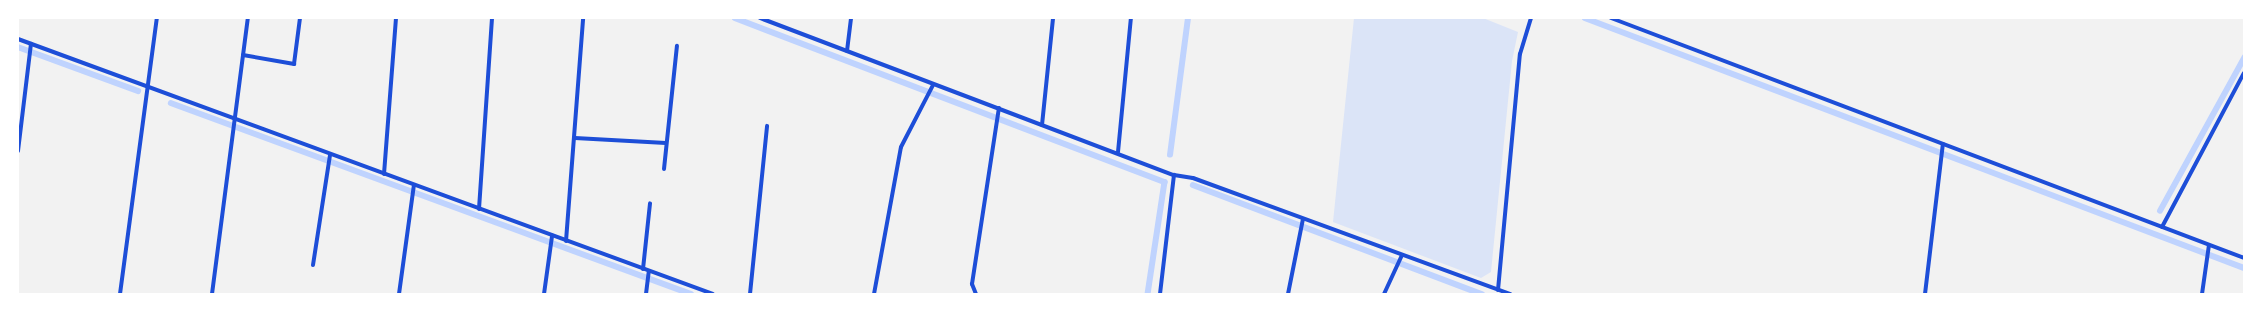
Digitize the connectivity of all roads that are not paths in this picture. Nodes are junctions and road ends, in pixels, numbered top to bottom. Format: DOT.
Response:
graph roads {
  1 [pos="157,18"];
  2 [pos="248,18"];
  3 [pos="300,18"];
  4 [pos="396,18"];
  5 [pos="492,18"];
  6 [pos="583,18"];
  7 [pos="760,18"];
  8 [pos="851,18"];
  9 [pos="1053,18"];
  10 [pos="1131,18"];
  11 [pos="1531,18"];
  12 [pos="1611,18"];
  13 [pos="18,39"];
  14 [pos="31,45"];
  15 [pos="677,46"];
  16 [pos="847,51"];
  17 [pos="243,55"];
  18 [pos="2244,73"];
  19 [pos="933,86"];
  20 [pos="148,88"];
  21 [pos="18,106"];
  22 [pos="24,106"];
  23 [pos="999,110"];
  24 [pos="235,121"];
  25 [pos="767,126"];
  26 [pos="1042,126"];
  27 [pos="575,138"];
  28 [pos="666,143"];
  29 [pos="1942,146"];
  30 [pos="18,151"];
  31 [pos="1118,152"];
  32 [pos="330,156"];
  33 [pos="664,169"];
  34 [pos="384,174"];
  35 [pos="1174,175"];
  36 [pos="414,187"];
  37 [pos="650,204"];
  38 [pos="478,209"];
  39 [pos="1303,221"];
  40 [pos="2162,227"];
  41 [pos="551,238"];
  42 [pos="566,241"];
  43 [pos="2210,245"];
  44 [pos="1401,257"];
  45 [pos="2244,258"];
  46 [pos="313,265"];
  47 [pos="643,269"];
  48 [pos="649,273"];
  49 [pos="1498,290"];
  50 [pos="120,294"];
  51 [pos="212,294"];
  52 [pos="399,294"];
  53 [pos="544,294"];
  54 [pos="646,294"];
  55 [pos="713,294"];
  56 [pos="750,294"];
  57 [pos="874,294"];
  58 [pos="976,294"];
  59 [pos="1160,294"];
  60 [pos="1288,294"];
  61 [pos="1384,294"];
  62 [pos="1510,294"];
  63 [pos="1925,294"];
  64 [pos="2202,294"];
  1 -- 20 [label="street"];
  2 -- 17 [label="street"];
  3 -- 17 [label="street"];
  4 -- 34 [label="street"];
  5 -- 38 [label="street"];
  6 -- 27 [label="street"];
  7 -- 16 [label="street"];
  8 -- 16 [label="street"];
  9 -- 26 [label="street"];
  10 -- 31 [label="street"];
  11 -- 49 [label="street"];
  12 -- 29 [label="street"];
  13 -- 14 [label="street"];
  14 -- 20 [label="street"];
  14 -- 22 [label="street"];
  15 -- 28 [label="street"];
  16 -- 19 [label="street"];
  17 -- 24 [label="street"];
  18 -- 40 [label="street"];
  19 -- 23 [label="street"];
  19 -- 57 [label="street"];
  20 -- 24 [label="street"];
  20 -- 50 [label="street"];
  21 -- 22 [label="street"];
  22 -- 30 [label="street"];
  23 -- 26 [label="street"];
  23 -- 58 [label="street"];
  24 -- 32 [label="street"];
  24 -- 51 [label="street"];
  25 -- 56 [label="street"];
  26 -- 31 [label="street"];
  27 -- 28 [label="street"];
  27 -- 42 [label="street"];
  28 -- 33 [label="street"];
  29 -- 40 [label="street"];
  29 -- 63 [label="street"];
  31 -- 35 [label="street"];
  32 -- 34 [label="street"];
  32 -- 46 [label="street"];
  34 -- 36 [label="street"];
  35 -- 39 [label="street"];
  35 -- 59 [label="street"];
  36 -- 38 [label="street"];
  36 -- 52 [label="street"];
  37 -- 47 [label="street"];
  38 -- 41 [label="street"];
  39 -- 44 [label="street"];
  39 -- 60 [label="street"];
  40 -- 43 [label="street"];
  41 -- 42 [label="street"];
  41 -- 53 [label="street"];
  42 -- 47 [label="street"];
  43 -- 45 [label="street"];
  43 -- 64 [label="street"];
  44 -- 49 [label="street"];
  44 -- 61 [label="street"];
  47 -- 48 [label="street"];
  48 -- 54 [label="street"];
  48 -- 55 [label="street"];
  49 -- 62 [label="street"];
}
